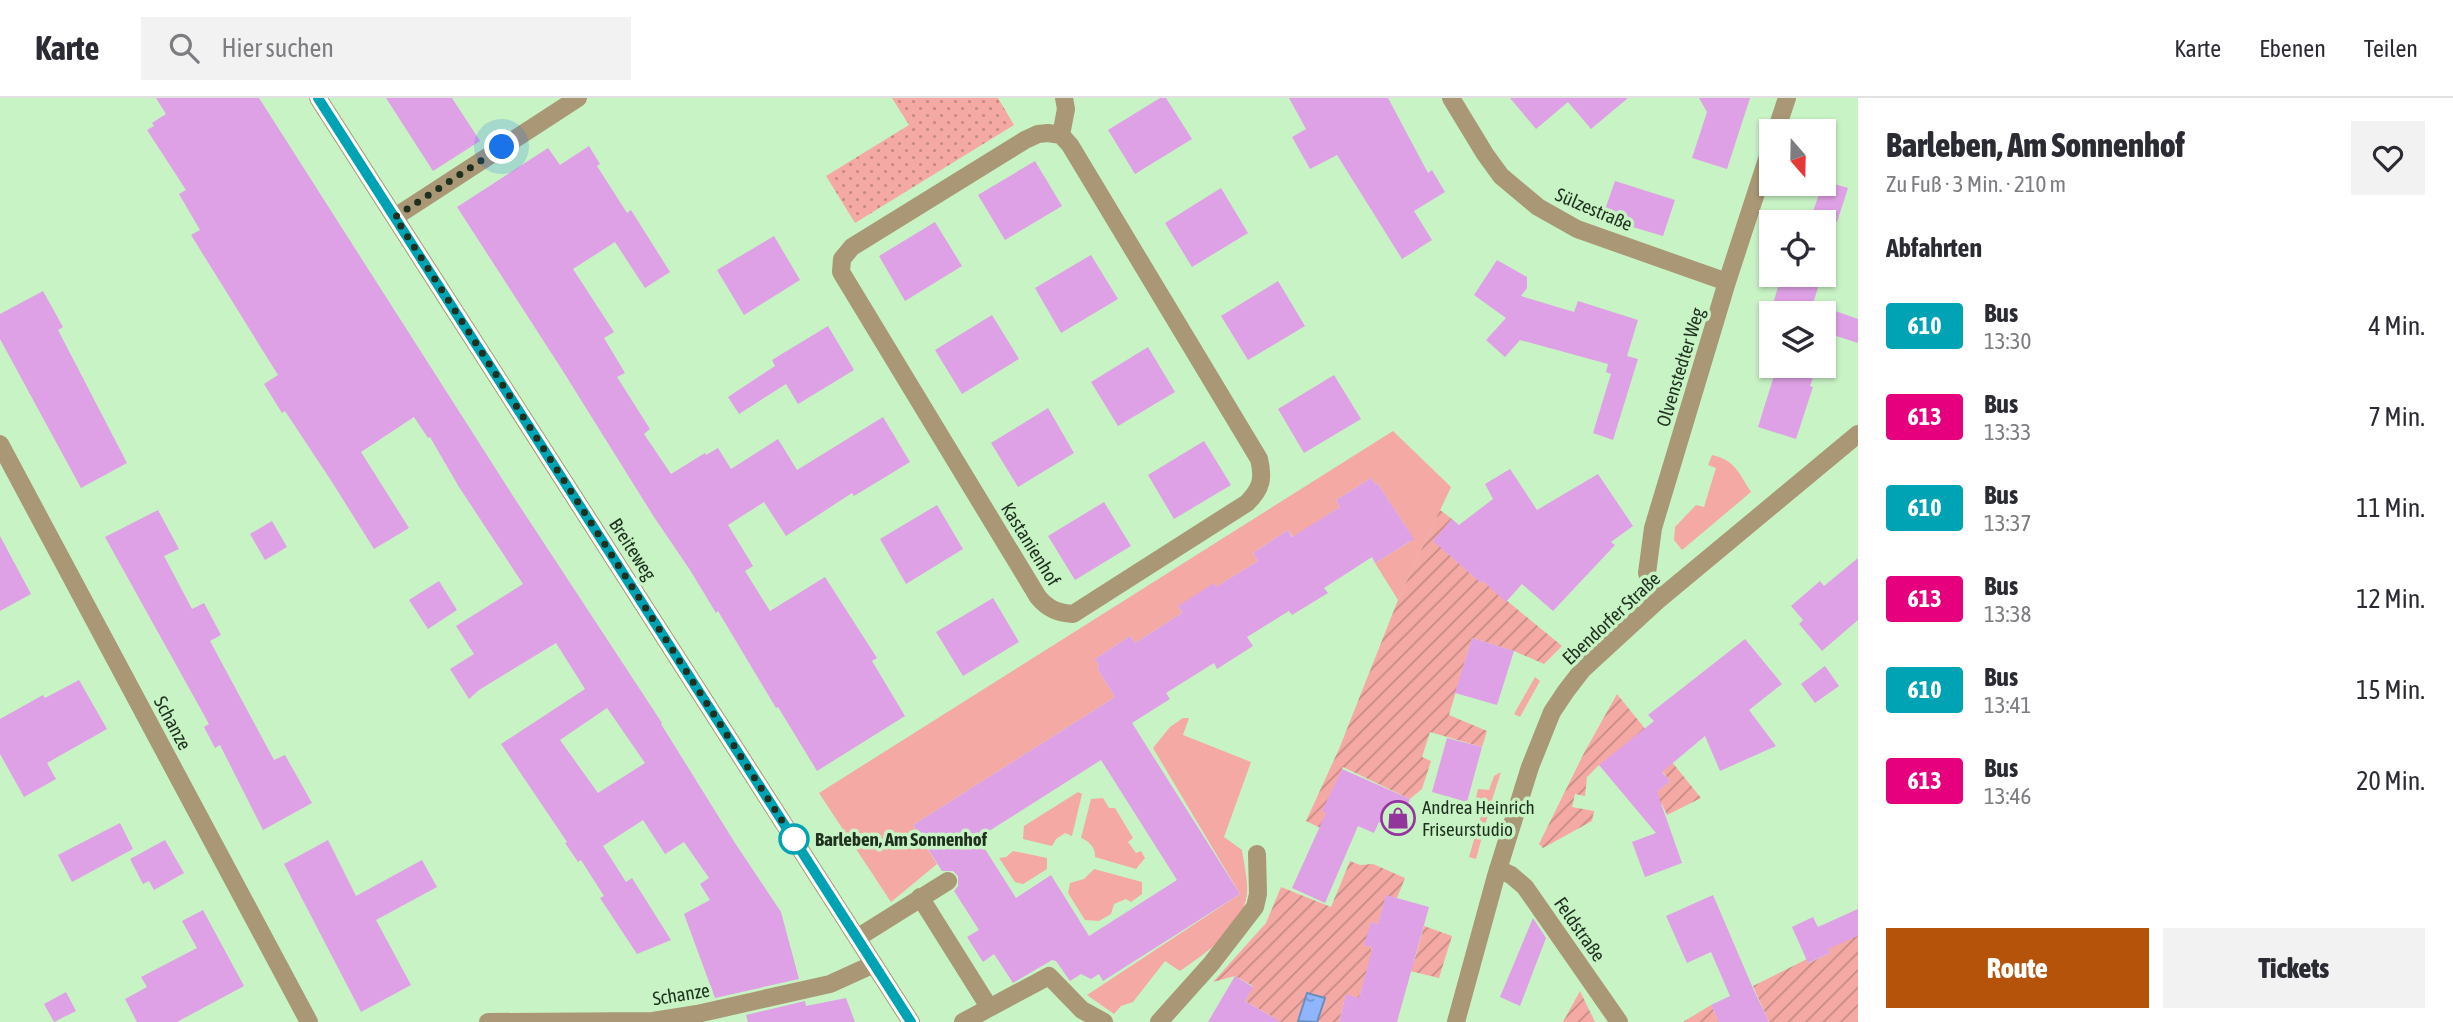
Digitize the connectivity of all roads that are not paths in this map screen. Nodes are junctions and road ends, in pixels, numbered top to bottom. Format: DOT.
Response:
graph roads {
  1 [pos="318,98"];
  2 [pos="578,98"];
  3 [pos="1064,98"];
  4 [pos="1451,98"];
  5 [pos="1787,98"];
  6 [pos="1780,119"];
  7 [pos="1061,135"];
  8 [pos="1759,184"];
  9 [pos="395,217"];
  10 [pos="1727,282"];
  11 [pos="1858,434"];
  12 [pos="0,444"];
  13 [pos="1657,601"];
  14 [pos="1257,854"];
  15 [pos="1498,869"];
  16 [pos="948,881"];
  17 [pos="920,897"];
  18 [pos="856,938"];
  19 [pos="874,964"];
  20 [pos="989,1007"];
  21 [pos="309,1022"];
  22 [pos="488,1022"];
  23 [pos="911,1022"];
  24 [pos="963,1022"];
  25 [pos="1104,1022"];
  26 [pos="1159,1022"];
  27 [pos="1456,1022"];
  28 [pos="1619,1022"];
  1 -- 9 [label="street, Breiteweg"];
  2 -- 9 [label="street"];
  3 -- 7 [label="street"];
  4 -- 10 [label="street, Sülzestraße"];
  5 -- 6 [label="street"];
  7 -- 7 [label="street, Kastanienhof"];
  8 -- 10 [label="street, Olvenstedter Weg"];
  9 -- 18 [label="street, Breiteweg"];
  10 -- 13 [label="street, Olvenstedter Weg"];
  11 -- 13 [label="street, Ebendorfer Straße"];
  12 -- 21 [label="street, Schanze"];
  13 -- 15 [label="street, Ebendorfer Straße"];
  14 -- 26 [label="street"];
  15 -- 27 [label="street, Ebendorfer Straße"];
  15 -- 28 [label="street, Feldstraße"];
  16 -- 17 [label="street"];
  17 -- 18 [label="street"];
  17 -- 20 [label="street"];
  18 -- 19 [label="street, Breiteweg"];
  19 -- 22 [label="street, Schanze"];
  19 -- 23 [label="street, Breiteweg"];
  20 -- 24 [label="street"];
  20 -- 25 [label="street"];
}
